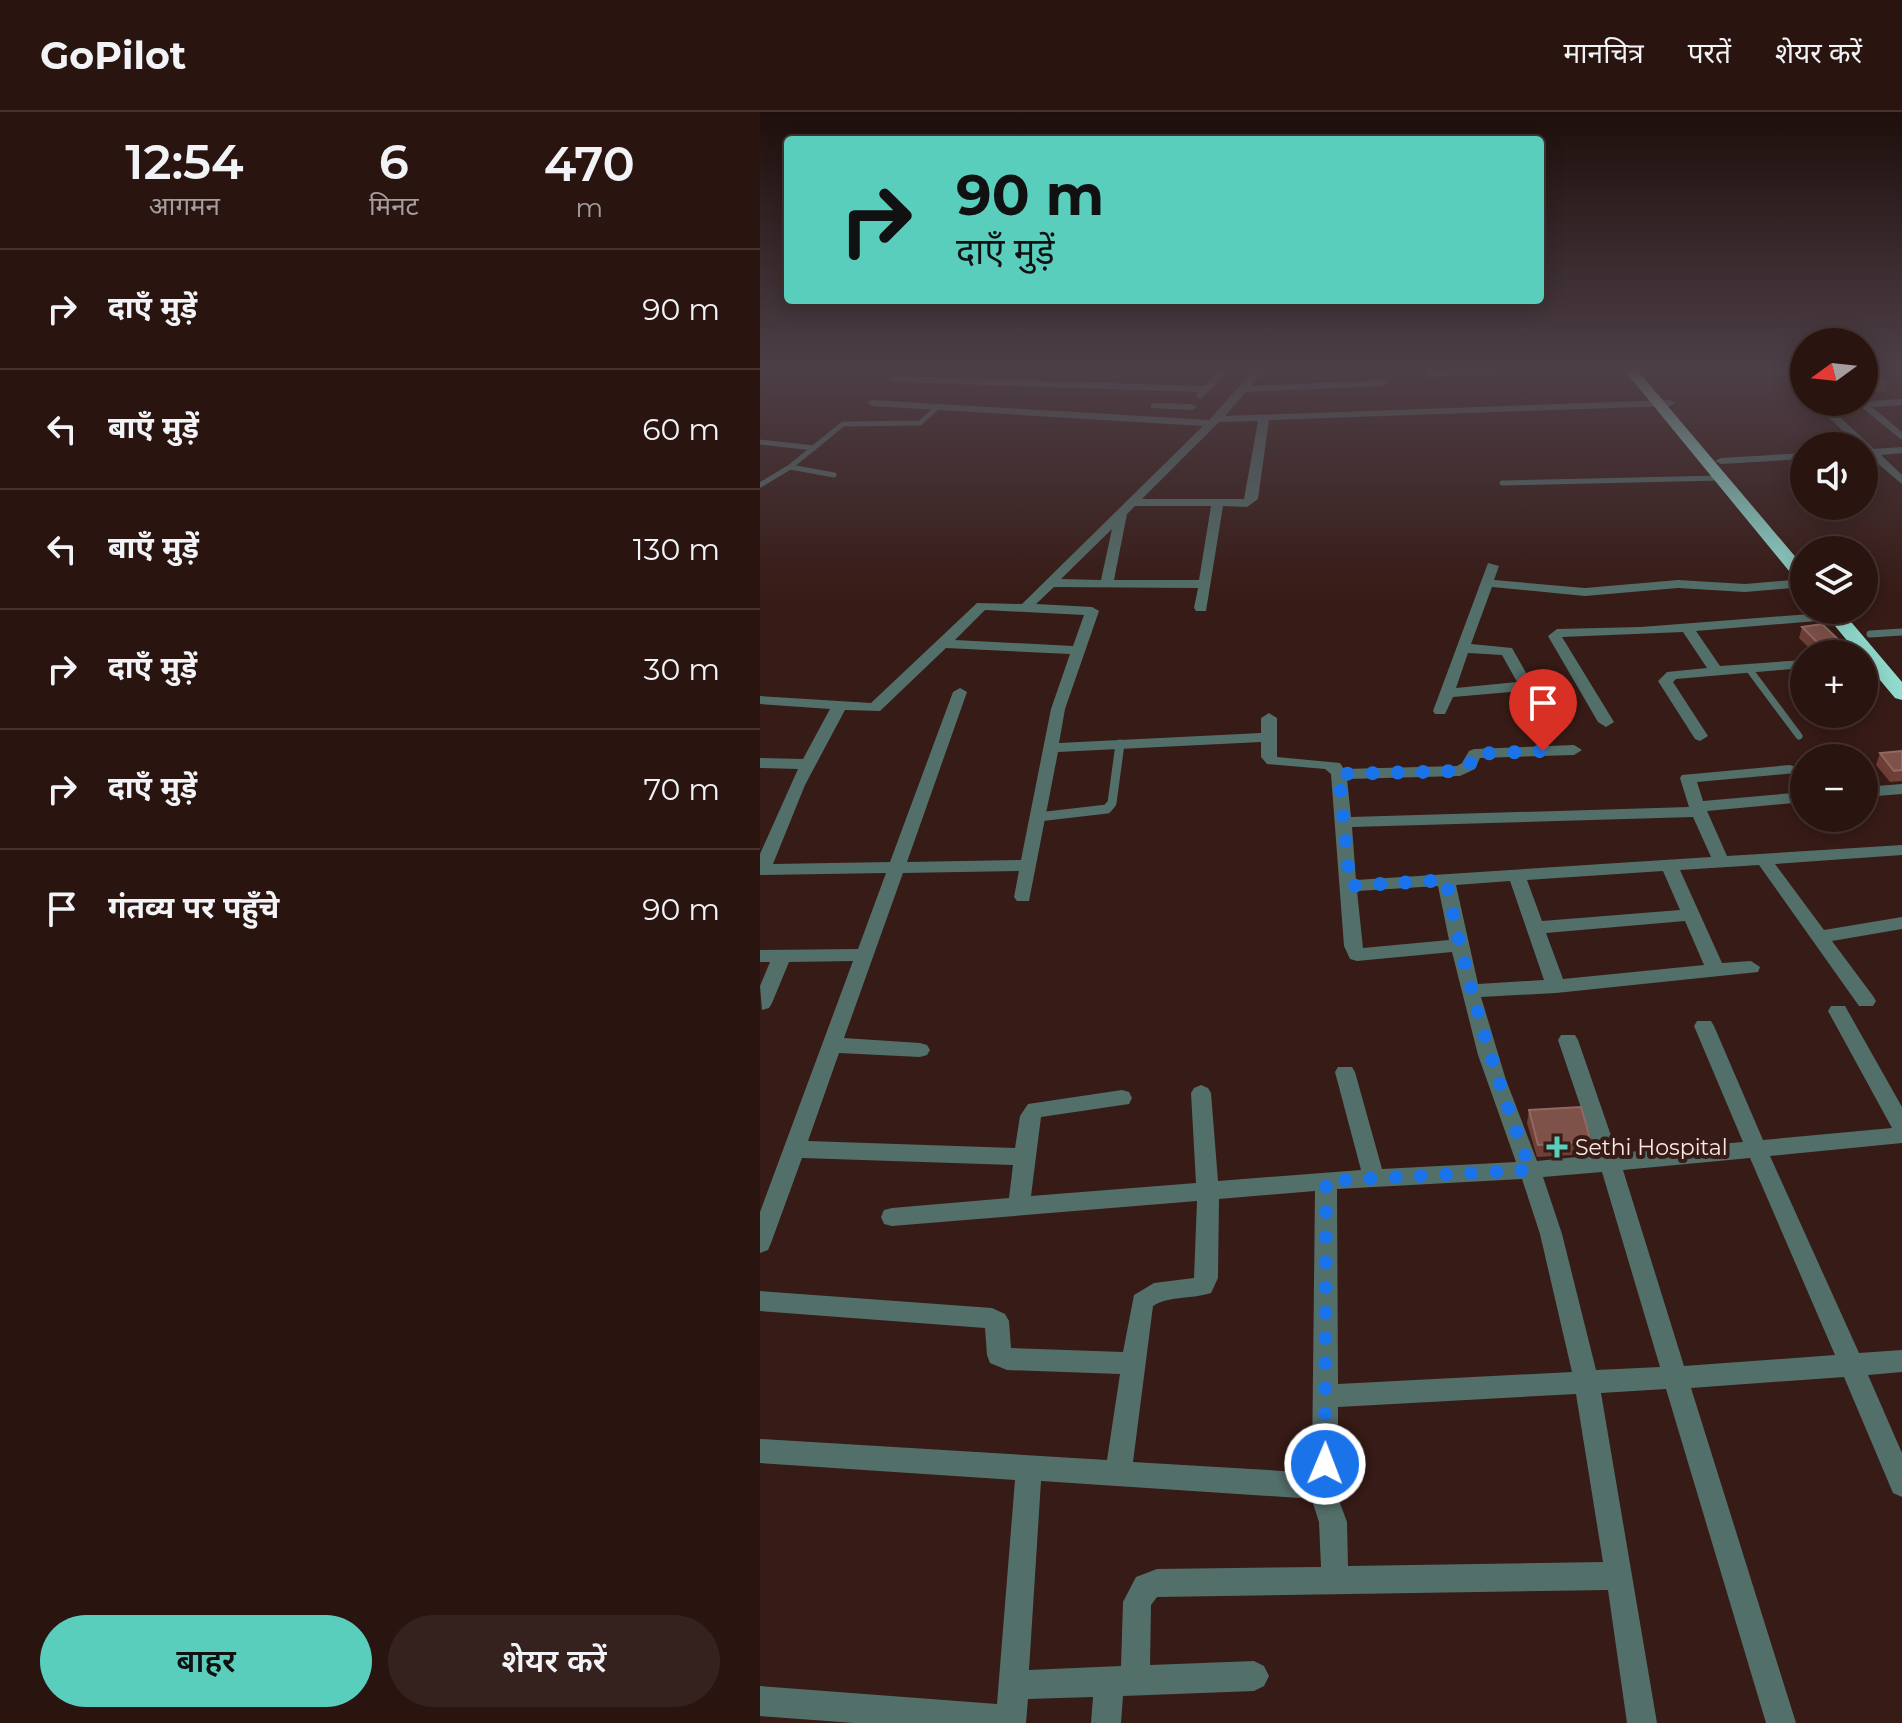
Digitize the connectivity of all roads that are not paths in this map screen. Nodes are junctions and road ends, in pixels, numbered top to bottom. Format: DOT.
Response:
graph roads {
  1 [pos="798,446"];
  2 [pos="1179,446"];
  3 [pos="1260,446"];
  4 [pos="1696,446"];
  5 [pos="1706,446"];
  6 [pos="814,448"];
  7 [pos="1902,450"];
  8 [pos="1878,452"];
  9 [pos="1790,457"];
  10 [pos="1721,461"];
  11 [pos="1878,461"];
  12 [pos="790,467"];
  13 [pos="834,475"];
  14 [pos="1720,478"];
  15 [pos="1902,481"];
  16 [pos="1502,483"];
  17 [pos="760,485"];
  18 [pos="1132,502"];
  19 [pos="1217,504"];
  20 [pos="1121,513"];
  21 [pos="1790,541"];
  22 [pos="1790,563"];
  23 [pos="1493,566"];
  24 [pos="1790,582"];
  25 [pos="1052,583"];
  26 [pos="1486,583"];
  27 [pos="1107,584"];
  28 [pos="1204,584"];
  29 [pos="1026,607"];
  30 [pos="1201,608"];
  31 [pos="1790,617"];
  32 [pos="1856,624"];
  33 [pos="1687,627"];
  34 [pos="1902,632"];
  35 [pos="1870,634"];
  36 [pos="940,643"];
  37 [pos="1463,648"];
  38 [pos="1077,650"];
  39 [pos="1790,665"];
  40 [pos="1749,669"];
  41 [pos="1878,669"];
  42 [pos="1716,671"];
  43 [pos="1902,671"];
  44 [pos="1527,686"];
  45 [pos="960,692"];
  46 [pos="1446,693"];
  47 [pos="1902,694"];
  48 [pos="760,700"];
  49 [pos="839,707"];
  50 [pos="1440,711"];
  51 [pos="1269,718"];
  52 [pos="1606,722"];
  53 [pos="1550,729"];
  54 [pos="1700,736"];
  55 [pos="1799,736"];
  56 [pos="1268,737"];
  57 [pos="1120,744"];
  58 [pos="1050,748"];
  59 [pos="1574,750"];
  60 [pos="760,763"];
  61 [pos="808,764"];
  62 [pos="1790,770"];
  63 [pos="1339,774"];
  64 [pos="1902,789"];
  65 [pos="1878,791"];
  66 [pos="1790,799"];
  67 [pos="1698,810"];
  68 [pos="1038,817"];
  69 [pos="1343,822"];
  70 [pos="1902,850"];
  71 [pos="1764,860"];
  72 [pos="1722,863"];
  73 [pos="1029,865"];
  74 [pos="1670,867"];
  75 [pos="898,868"];
  76 [pos="761,870"];
  77 [pos="1517,876"];
  78 [pos="1446,880"];
  79 [pos="1350,886"];
  80 [pos="1023,897"];
  81 [pos="1692,915"];
  82 [pos="1902,923"];
  83 [pos="1535,928"];
  84 [pos="1820,937"];
  85 [pos="1459,945"];
  86 [pos="866,955"];
  87 [pos="760,956"];
  88 [pos="782,957"];
  89 [pos="1751,967"];
  90 [pos="1716,970"];
  91 [pos="1556,986"];
  92 [pos="1471,991"];
  93 [pos="1866,1001"];
  94 [pos="762,1003"];
  95 [pos="1838,1011"];
  96 [pos="1704,1026"];
  97 [pos="1568,1040"];
  98 [pos="833,1045"];
  99 [pos="920,1050"];
  100 [pos="1345,1072"];
  101 [pos="1201,1093"];
  102 [pos="1122,1098"];
  103 [pos="1902,1126"];
  104 [pos="1902,1135"];
  105 [pos="1755,1148"];
  106 [pos="795,1149"];
  107 [pos="1025,1157"];
  108 [pos="1609,1160"];
  109 [pos="1531,1170"];
  110 [pos="1374,1179"];
  111 [pos="1326,1181"];
  112 [pos="1208,1191"];
  113 [pos="1019,1206"];
  114 [pos="892,1217"];
  115 [pos="760,1243"];
  116 [pos="760,1301"];
  117 [pos="1902,1361"];
  118 [pos="1133,1363"];
  119 [pos="1854,1367"];
  120 [pos="1674,1378"];
  121 [pos="1585,1383"];
  122 [pos="1327,1396"];
  123 [pos="760,1451"];
  124 [pos="1029,1467"];
  125 [pos="1118,1474"];
  126 [pos="1318,1478"];
  127 [pos="1902,1484"];
  128 [pos="1618,1576"];
  129 [pos="1335,1582"];
  130 [pos="1254,1676"];
  131 [pos="1122,1680"];
  132 [pos="1013,1685"];
  133 [pos="760,1701"];
  134 [pos="815,1714"];
  135 [pos="1011,1722"];
  136 [pos="1106,1723"];
  137 [pos="1642,1723"];
  138 [pos="1781,1723"];
  1 -- 6 [label="lane"];
  2 -- 18 [label="street"];
  3 -- 19 [label="street"];
  4 -- 14 [label="highway"];
  5 -- 10 [label="highway"];
  6 -- 12 [label="lane"];
  7 -- 8 [label="street"];
  9 -- 10 [label="street"];
  10 -- 21 [label="highway"];
  11 -- 15 [label="street"];
  12 -- 13 [label="lane"];
  12 -- 17 [label="lane"];
  14 -- 16 [label="lane"];
  14 -- 22 [label="highway"];
  18 -- 19 [label="street"];
  18 -- 20 [label="street"];
  19 -- 28 [label="street"];
  20 -- 25 [label="street"];
  20 -- 27 [label="street"];
  23 -- 26 [label="street"];
  24 -- 26 [label="street"];
  25 -- 27 [label="street"];
  25 -- 29 [label="street"];
  26 -- 37 [label="street"];
  27 -- 28 [label="street"];
  28 -- 30 [label="street"];
  29 -- 36 [label="street"];
  29 -- 38 [label="street"];
  31 -- 33 [label="street"];
  32 -- 35 [label="highway"];
  33 -- 42 [label="street"];
  33 -- 52 [label="street"];
  34 -- 35 [label="lane"];
  35 -- 43 [label="highway"];
  36 -- 38 [label="street"];
  36 -- 49 [label="street"];
  37 -- 44 [label="street"];
  37 -- 46 [label="street"];
  38 -- 58 [label="street"];
  39 -- 40 [label="street"];
  40 -- 42 [label="street"];
  40 -- 55 [label="lane"];
  41 -- 47 [label="highway"];
  42 -- 54 [label="street"];
  44 -- 46 [label="street"];
  44 -- 53 [label="street"];
  45 -- 75 [label="street"];
  46 -- 50 [label="street"];
  48 -- 49 [label="street"];
  49 -- 61 [label="street"];
  51 -- 56 [label="street"];
  56 -- 57 [label="street"];
  56 -- 63 [label="street"];
  57 -- 58 [label="street"];
  57 -- 68 [label="lane"];
  58 -- 68 [label="street"];
  59 -- 63 [label="street"];
  60 -- 61 [label="street"];
  61 -- 76 [label="street"];
  62 -- 67 [label="street"];
  63 -- 69 [label="street"];
  64 -- 65 [label="street"];
  66 -- 67 [label="street"];
  67 -- 69 [label="street"];
  67 -- 72 [label="street"];
  68 -- 73 [label="street"];
  69 -- 79 [label="street"];
  70 -- 71 [label="street"];
  71 -- 72 [label="street"];
  71 -- 84 [label="street"];
  72 -- 74 [label="street"];
  73 -- 75 [label="street"];
  73 -- 80 [label="street"];
  74 -- 77 [label="street"];
  74 -- 81 [label="street"];
  75 -- 76 [label="street"];
  75 -- 86 [label="street"];
  77 -- 78 [label="street"];
  77 -- 83 [label="street"];
  78 -- 79 [label="street"];
  78 -- 85 [label="street"];
  79 -- 85 [label="street"];
  81 -- 83 [label="street"];
  81 -- 90 [label="street"];
  82 -- 84 [label="street"];
  83 -- 91 [label="street"];
  84 -- 93 [label="street"];
  85 -- 92 [label="street"];
  86 -- 88 [label="street"];
  86 -- 98 [label="street"];
  87 -- 88 [label="street"];
  88 -- 94 [label="street"];
  89 -- 90 [label="street"];
  90 -- 91 [label="street"];
  91 -- 92 [label="street"];
  92 -- 109 [label="street"];
  95 -- 103 [label="street"];
  96 -- 105 [label="street"];
  97 -- 108 [label="street"];
  98 -- 99 [label="street"];
  98 -- 106 [label="street"];
  100 -- 110 [label="street"];
  101 -- 112 [label="street"];
  102 -- 107 [label="street"];
  104 -- 105 [label="street"];
  105 -- 108 [label="street"];
  105 -- 119 [label="street"];
  106 -- 107 [label="street"];
  106 -- 115 [label="street"];
  107 -- 113 [label="street"];
  108 -- 109 [label="street"];
  108 -- 120 [label="street"];
  109 -- 110 [label="street"];
  109 -- 121 [label="street"];
  110 -- 111 [label="street"];
  111 -- 112 [label="street"];
  111 -- 122 [label="street"];
  112 -- 113 [label="street"];
  112 -- 118 [label="street"];
  113 -- 114 [label="street"];
  116 -- 118 [label="street"];
  117 -- 119 [label="street"];
  118 -- 125 [label="street"];
  119 -- 120 [label="street"];
  119 -- 127 [label="street"];
  120 -- 121 [label="street"];
  120 -- 138 [label="street"];
  121 -- 122 [label="street"];
  121 -- 128 [label="street"];
  122 -- 126 [label="street"];
  123 -- 124 [label="street"];
  124 -- 125 [label="street"];
  124 -- 132 [label="street"];
  125 -- 126 [label="street"];
  126 -- 129 [label="street"];
  128 -- 129 [label="street"];
  128 -- 137 [label="street"];
  129 -- 131 [label="street"];
  130 -- 131 [label="street"];
  131 -- 132 [label="street"];
  131 -- 136 [label="street"];
  132 -- 135 [label="street"];
  133 -- 134 [label="street"];
  134 -- 135 [label="street"];
}
